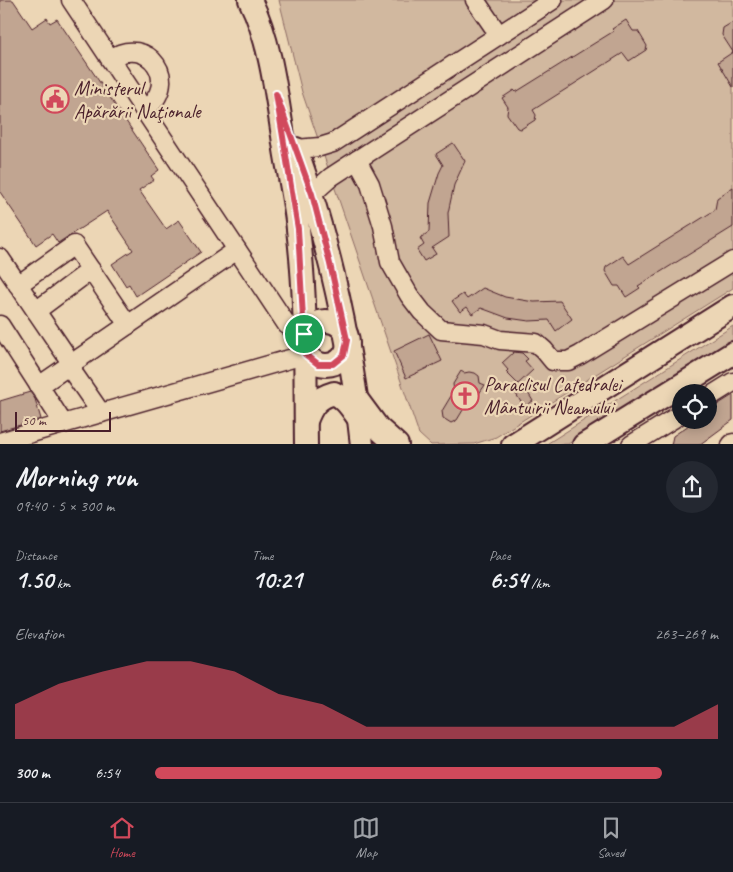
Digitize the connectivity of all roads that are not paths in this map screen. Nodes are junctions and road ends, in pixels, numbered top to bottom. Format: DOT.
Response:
graph roads {
  1 [pos="71,0"];
  2 [pos="250,0"];
  3 [pos="474,0"];
  4 [pos="553,0"];
  5 [pos="604,0"];
  6 [pos="530,6"];
  7 [pos="499,35"];
  8 [pos="110,59"];
  9 [pos="276,94"];
  10 [pos="144,110"];
  11 [pos="296,149"];
  12 [pos="357,160"];
  13 [pos="312,194"];
  14 [pos="238,250"];
  15 [pos="0,258"];
  16 [pos="733,261"];
  17 [pos="91,270"];
  18 [pos="18,285"];
  19 [pos="733,306"];
  20 [pos="36,310"];
  21 [pos="0,325"];
  22 [pos="128,325"];
  23 [pos="347,340"];
  24 [pos="305,346"];
  25 [pos="733,353"];
  26 [pos="72,364"];
  27 [pos="733,382"];
  28 [pos="39,386"];
  29 [pos="717,391"];
  30 [pos="358,410"];
  31 [pos="101,413"];
  32 [pos="672,419"];
  33 [pos="306,421"];
  34 [pos="63,423"];
  35 [pos="0,442"];
  36 [pos="306,444"];
  37 [pos="362,444"];
  38 [pos="397,444"];
  39 [pos="513,444"];
  40 [pos="584,444"];
  41 [pos="631,444"];
  1 -- 8 [label="street"];
  2 -- 9 [label="main road"];
  3 -- 7 [label="street"];
  4 -- 6 [label="street"];
  5 -- 12 [label="street"];
  6 -- 7 [label="street"];
  7 -- 11 [label="street"];
  8 -- 10 [label="street"];
  8 -- 10 [label="street"];
  9 -- 11 [label="main road"];
  9 -- 24 [label="main road"];
  10 -- 14 [label="street"];
  11 -- 13 [label="main road"];
  12 -- 13 [label="street"];
  12 -- 16 [label="street"];
  13 -- 23 [label="main road"];
  14 -- 22 [label="street"];
  14 -- 24 [label="street"];
  15 -- 18 [label="street"];
  17 -- 18 [label="street"];
  17 -- 20 [label="street"];
  17 -- 22 [label="street"];
  18 -- 20 [label="street"];
  19 -- 39 [label="main road"];
  20 -- 26 [label="street"];
  21 -- 28 [label="street"];
  22 -- 26 [label="street"];
  23 -- 24 [label="main road"];
  23 -- 24 [label="main road"];
  23 -- 30 [label="main road"];
  24 -- 31 [label="street"];
  24 -- 33 [label="main road"];
  25 -- 40 [label="main road"];
  26 -- 28 [label="street"];
  26 -- 31 [label="street"];
  27 -- 29 [label="street"];
  28 -- 34 [label="street"];
  30 -- 33 [label="main road"];
  30 -- 37 [label="main road"];
  30 -- 38 [label="main road"];
  31 -- 34 [label="street"];
  32 -- 41 [label="street"];
  33 -- 36 [label="main road"];
  34 -- 35 [label="street"];
}
